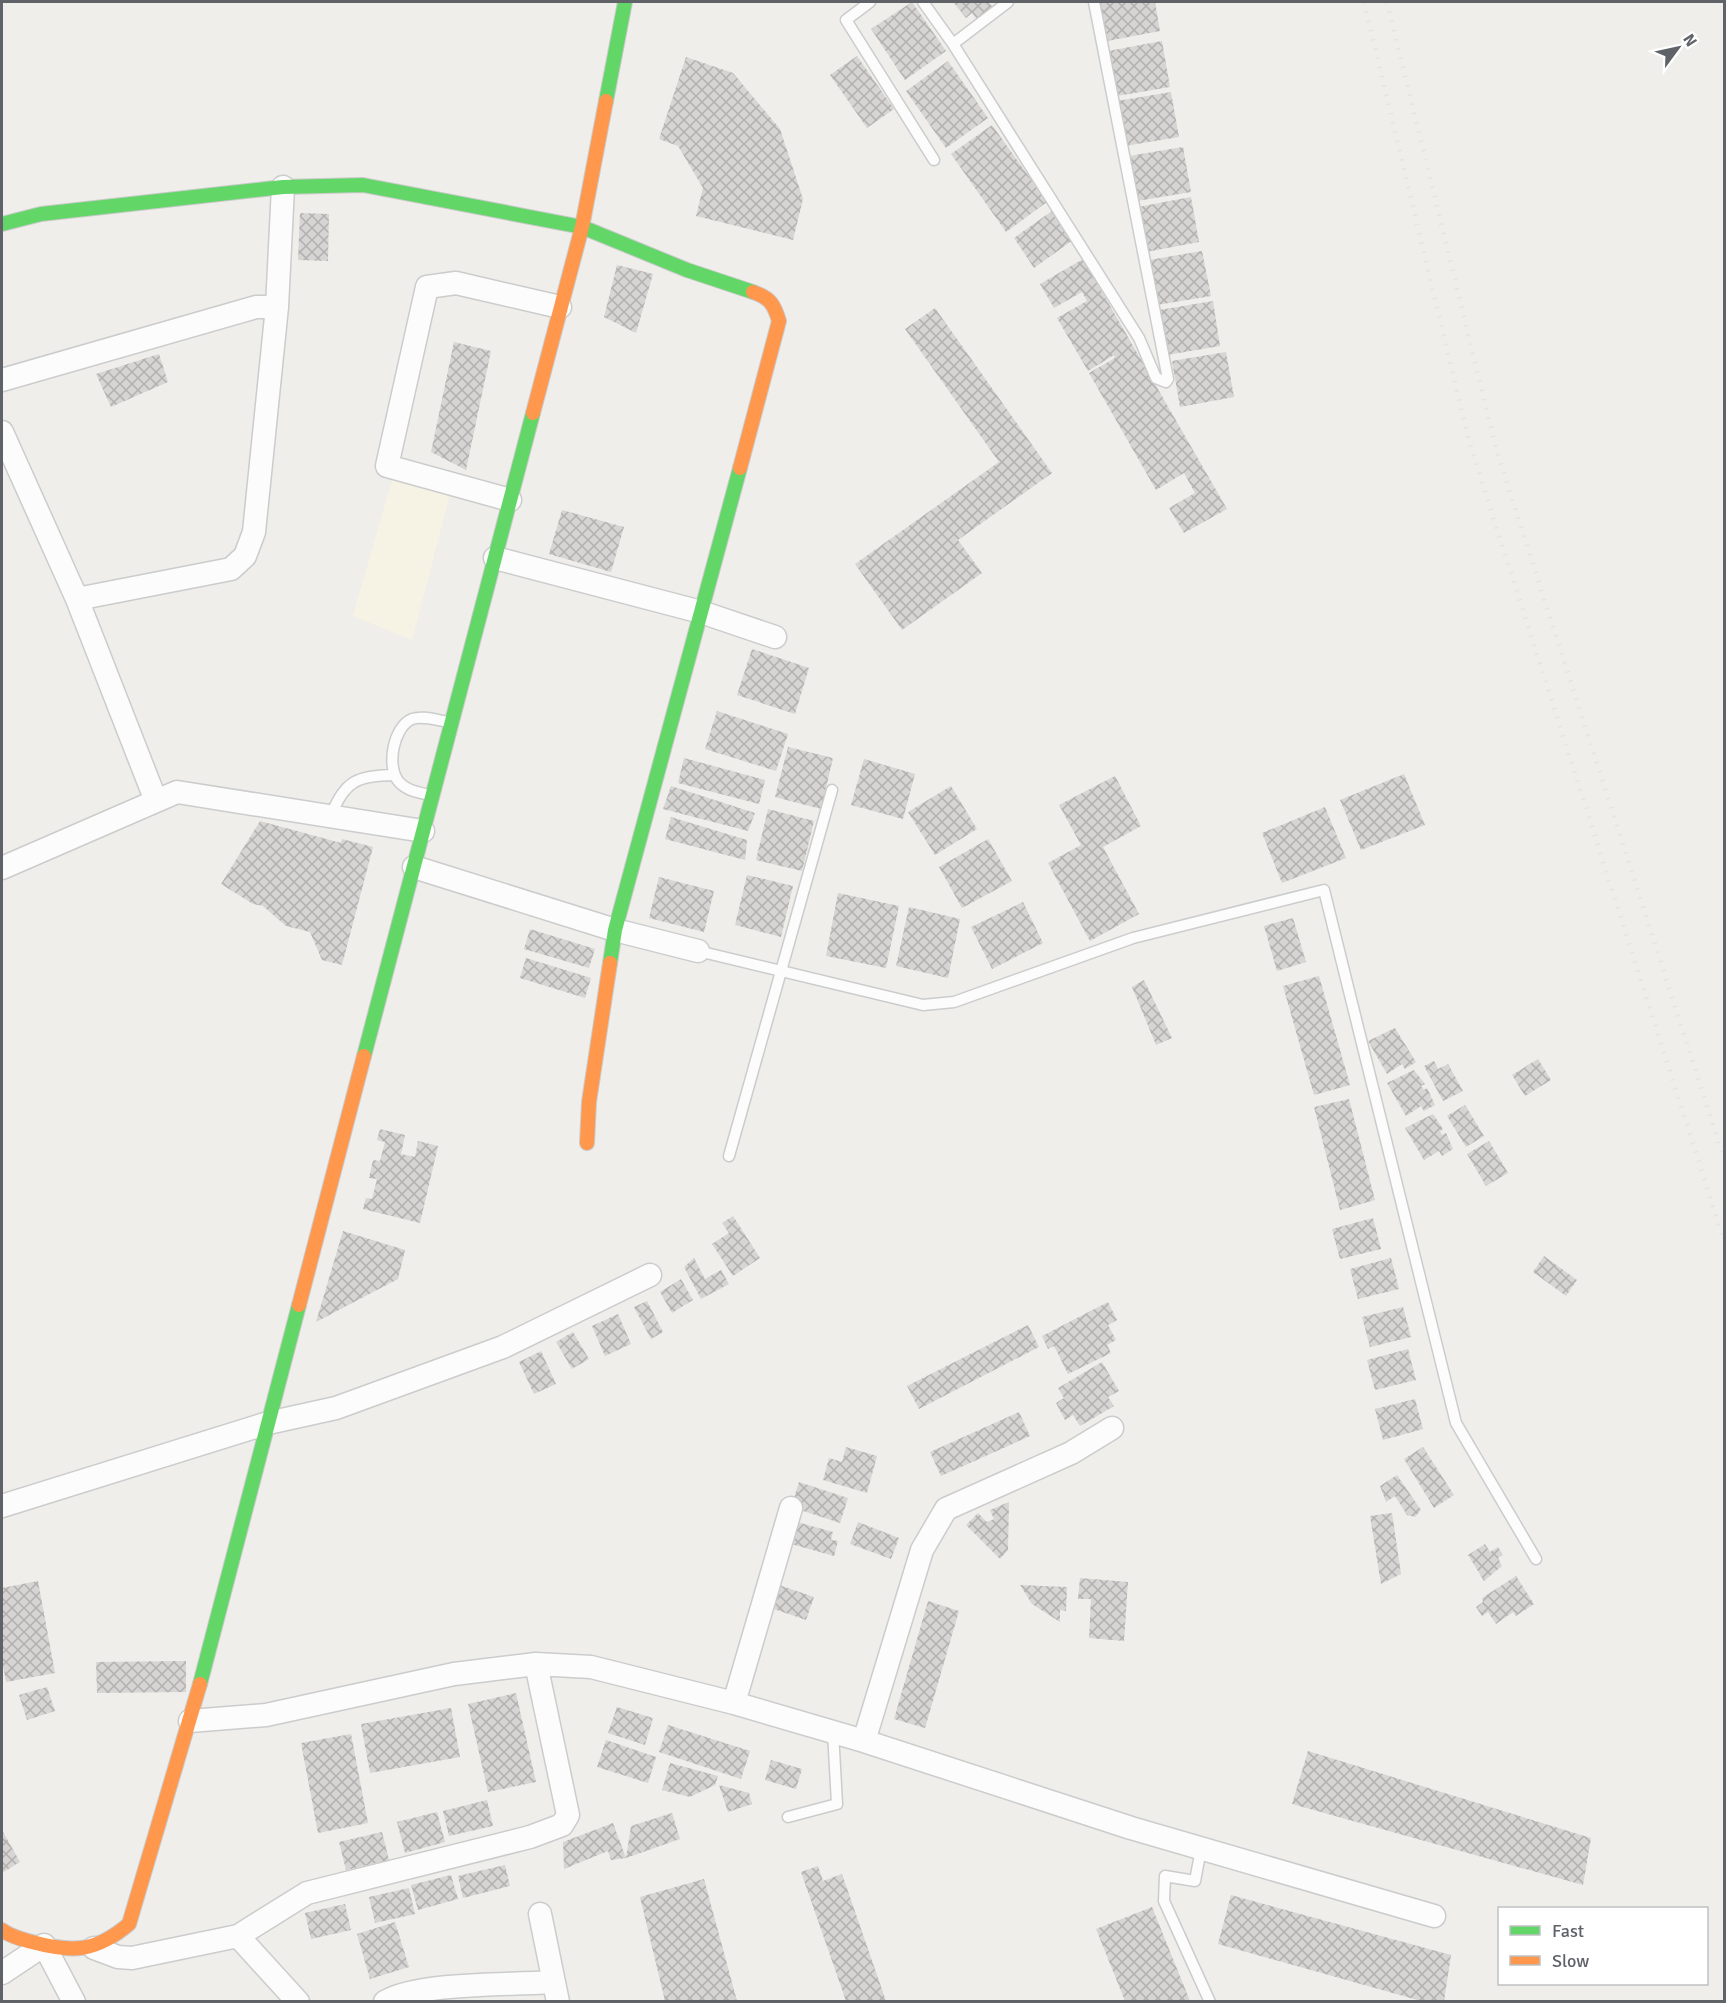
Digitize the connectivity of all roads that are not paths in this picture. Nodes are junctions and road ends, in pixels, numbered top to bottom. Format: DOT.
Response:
graph roads {
  1 [pos="625,2"];
  2 [pos="870,2"];
  3 [pos="923,2"];
  4 [pos="1008,2"];
  5 [pos="1094,2"];
  6 [pos="953,44"];
  7 [pos="934,160"];
  8 [pos="283,187"];
  9 [pos="2,224"];
  10 [pos="582,227"];
  11 [pos="277,307"];
  12 [pos="560,308"];
  13 [pos="2,380"];
  14 [pos="2,432"];
  15 [pos="510,500"];
  16 [pos="495,558"];
  17 [pos="77,599"];
  18 [pos="701,612"];
  19 [pos="775,637"];
  20 [pos="452,723"];
  21 [pos="395,775"];
  22 [pos="832,790"];
  23 [pos="432,796"];
  24 [pos="156,801"];
  25 [pos="331,816"];
  26 [pos="423,831"];
  27 [pos="414,867"];
  28 [pos="2,868"];
  29 [pos="615,930"];
  30 [pos="698,951"];
  31 [pos="781,970"];
  32 [pos="587,1143"];
  33 [pos="729,1156"];
  34 [pos="650,1275"];
  35 [pos="268,1423"];
  36 [pos="1112,1428"];
  37 [pos="2,1506"];
  38 [pos="791,1508"];
  39 [pos="1536,1559"];
  40 [pos="536,1664"];
  41 [pos="735,1703"];
  42 [pos="190,1721"];
  43 [pos="833,1731"];
  44 [pos="864,1741"];
  45 [pos="788,1817"];
  46 [pos="1201,1849"];
  47 [pos="540,1914"];
  48 [pos="1434,1916"];
  49 [pos="2,1930"];
  50 [pos="238,1936"];
  51 [pos="44,1945"];
  52 [pos="94,1948"];
  53 [pos="2,1973"];
  54 [pos="556,1992"];
  55 [pos="74,2001"];
  56 [pos="298,2001"];
  57 [pos="385,2001"];
  58 [pos="1210,2001"];
  1 -- 10 [label="main road"];
  2 -- 7 [label="lane"];
  3 -- 6 [label="lane"];
  4 -- 6 [label="lane"];
  5 -- 6 [label="lane"];
  8 -- 9 [label="main road"];
  8 -- 10 [label="main road"];
  8 -- 11 [label="street"];
  10 -- 12 [label="main road"];
  10 -- 18 [label="main road"];
  11 -- 13 [label="street"];
  11 -- 17 [label="street"];
  12 -- 15 [label="main road"];
  12 -- 15 [label="street"];
  14 -- 17 [label="street"];
  15 -- 16 [label="main road"];
  16 -- 18 [label="street"];
  16 -- 20 [label="main road"];
  17 -- 24 [label="street"];
  18 -- 19 [label="street"];
  18 -- 29 [label="main road"];
  20 -- 21 [label="lane"];
  20 -- 23 [label="main road"];
  21 -- 23 [label="lane"];
  21 -- 25 [label="lane"];
  22 -- 31 [label="lane"];
  23 -- 26 [label="main road"];
  24 -- 25 [label="street"];
  24 -- 28 [label="street"];
  25 -- 26 [label="street"];
  26 -- 27 [label="main road"];
  27 -- 29 [label="street"];
  27 -- 35 [label="main road"];
  29 -- 30 [label="street"];
  29 -- 32 [label="main road"];
  30 -- 31 [label="lane"];
  31 -- 33 [label="lane"];
  31 -- 39 [label="lane"];
  34 -- 35 [label="street"];
  35 -- 37 [label="street"];
  35 -- 42 [label="main road"];
  36 -- 44 [label="street"];
  38 -- 41 [label="street"];
  40 -- 41 [label="street"];
  40 -- 42 [label="street"];
  40 -- 50 [label="street"];
  41 -- 43 [label="street"];
  42 -- 52 [label="main road"];
  43 -- 44 [label="street"];
  43 -- 45 [label="lane"];
  44 -- 46 [label="street"];
  46 -- 48 [label="street"];
  46 -- 58 [label="lane"];
  47 -- 54 [label="street"];
  49 -- 51 [label="main road"];
  50 -- 52 [label="street"];
  50 -- 56 [label="street"];
  51 -- 52 [label="main road"];
  51 -- 53 [label="street"];
  51 -- 55 [label="street"];
  54 -- 57 [label="street"];
}
